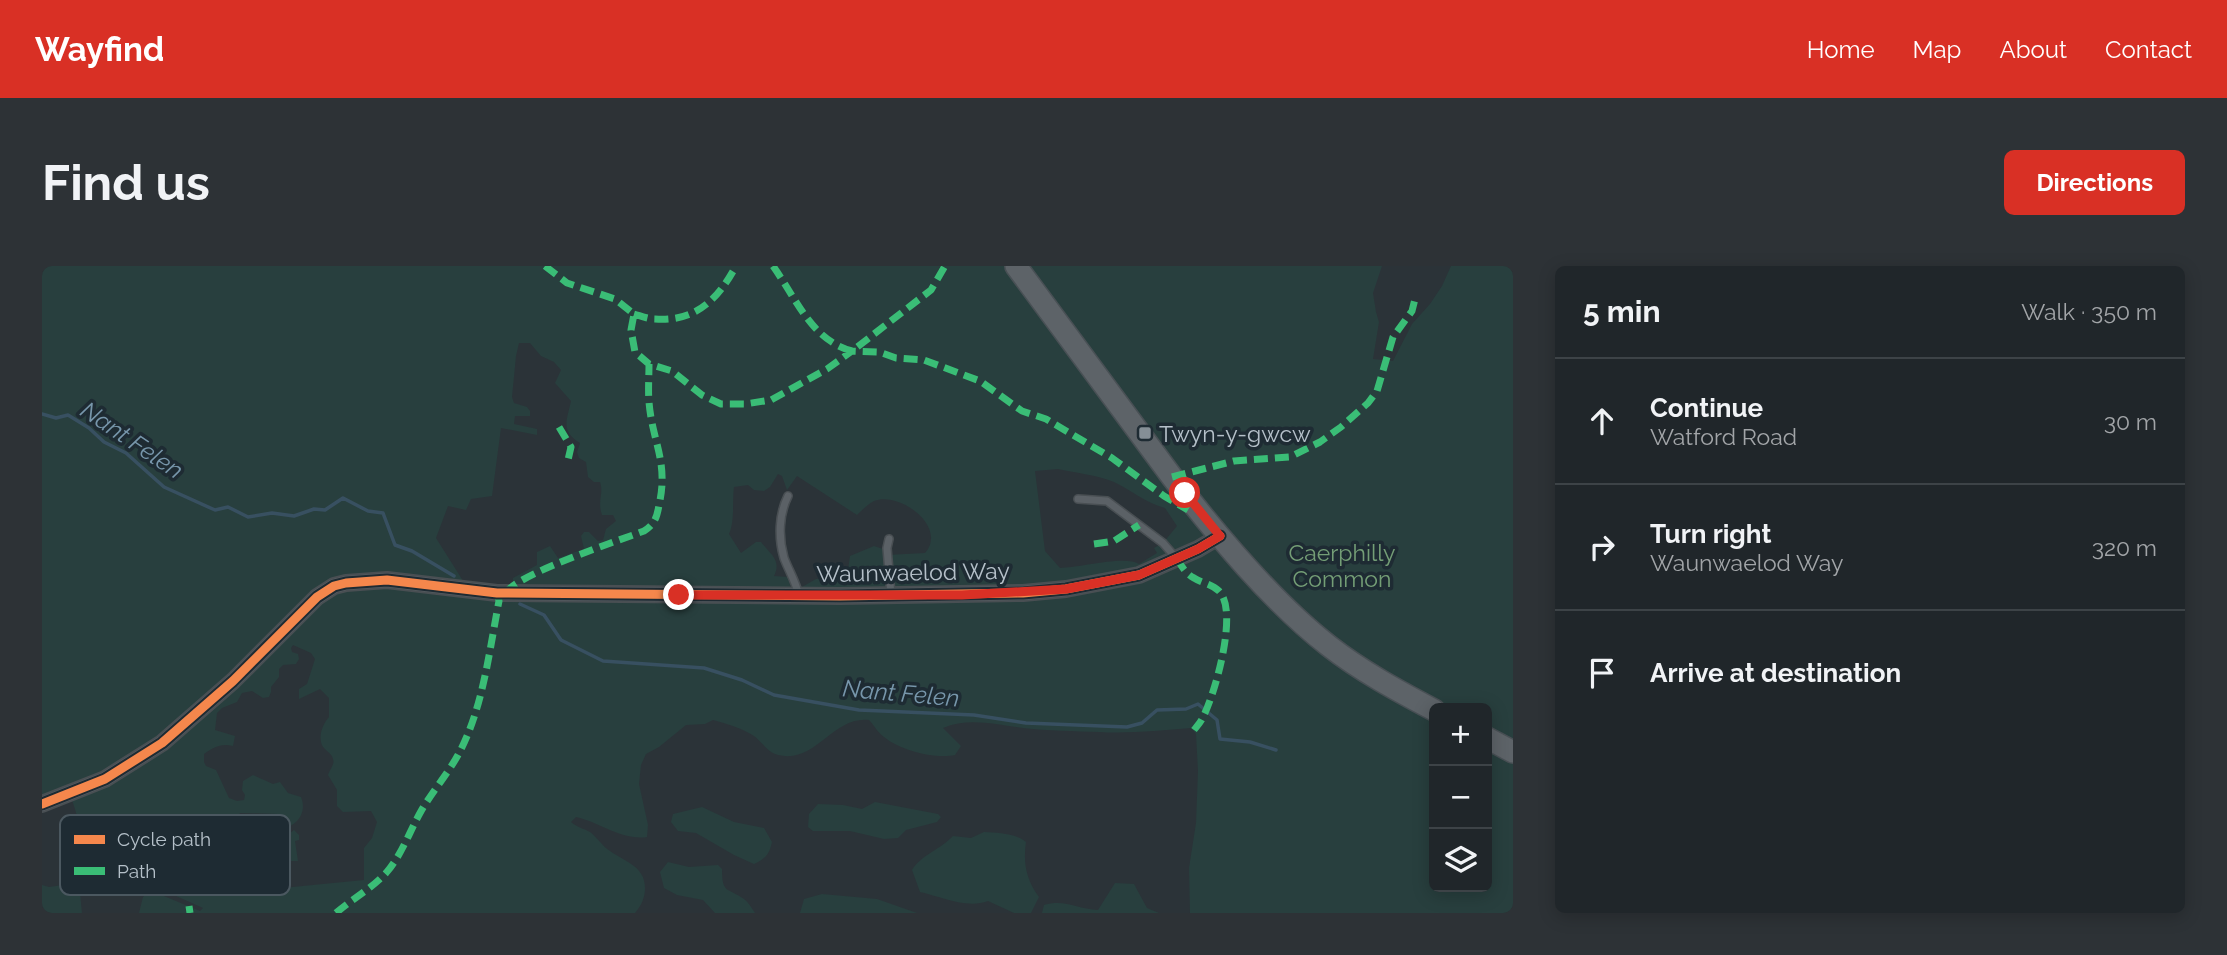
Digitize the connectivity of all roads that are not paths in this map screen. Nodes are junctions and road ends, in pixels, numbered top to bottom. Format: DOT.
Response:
graph roads {
  1 [pos="1016,266"];
  2 [pos="788,496"];
  3 [pos="1078,499"];
  4 [pos="1220,536"];
  5 [pos="889,540"];
  6 [pos="1177,558"];
  7 [pos="799,596"];
  8 [pos="891,596"];
  9 [pos="1429,707"];
  10 [pos="1492,741"];
  11 [pos="1513,752"];
  12 [pos="42,804"];
  1 -- 4 [label="main road"];
  2 -- 7 [label="lane"];
  3 -- 6 [label="lane"];
  4 -- 6 [label="street, Waunwaelod Way"];
  4 -- 9 [label="main road"];
  5 -- 8 [label="lane"];
  6 -- 8 [label="street, Waunwaelod Way"];
  7 -- 8 [label="street, Waunwaelod Way"];
  7 -- 12 [label="street, Waunwaelod Way"];
  10 -- 11 [label="main road"];
}
